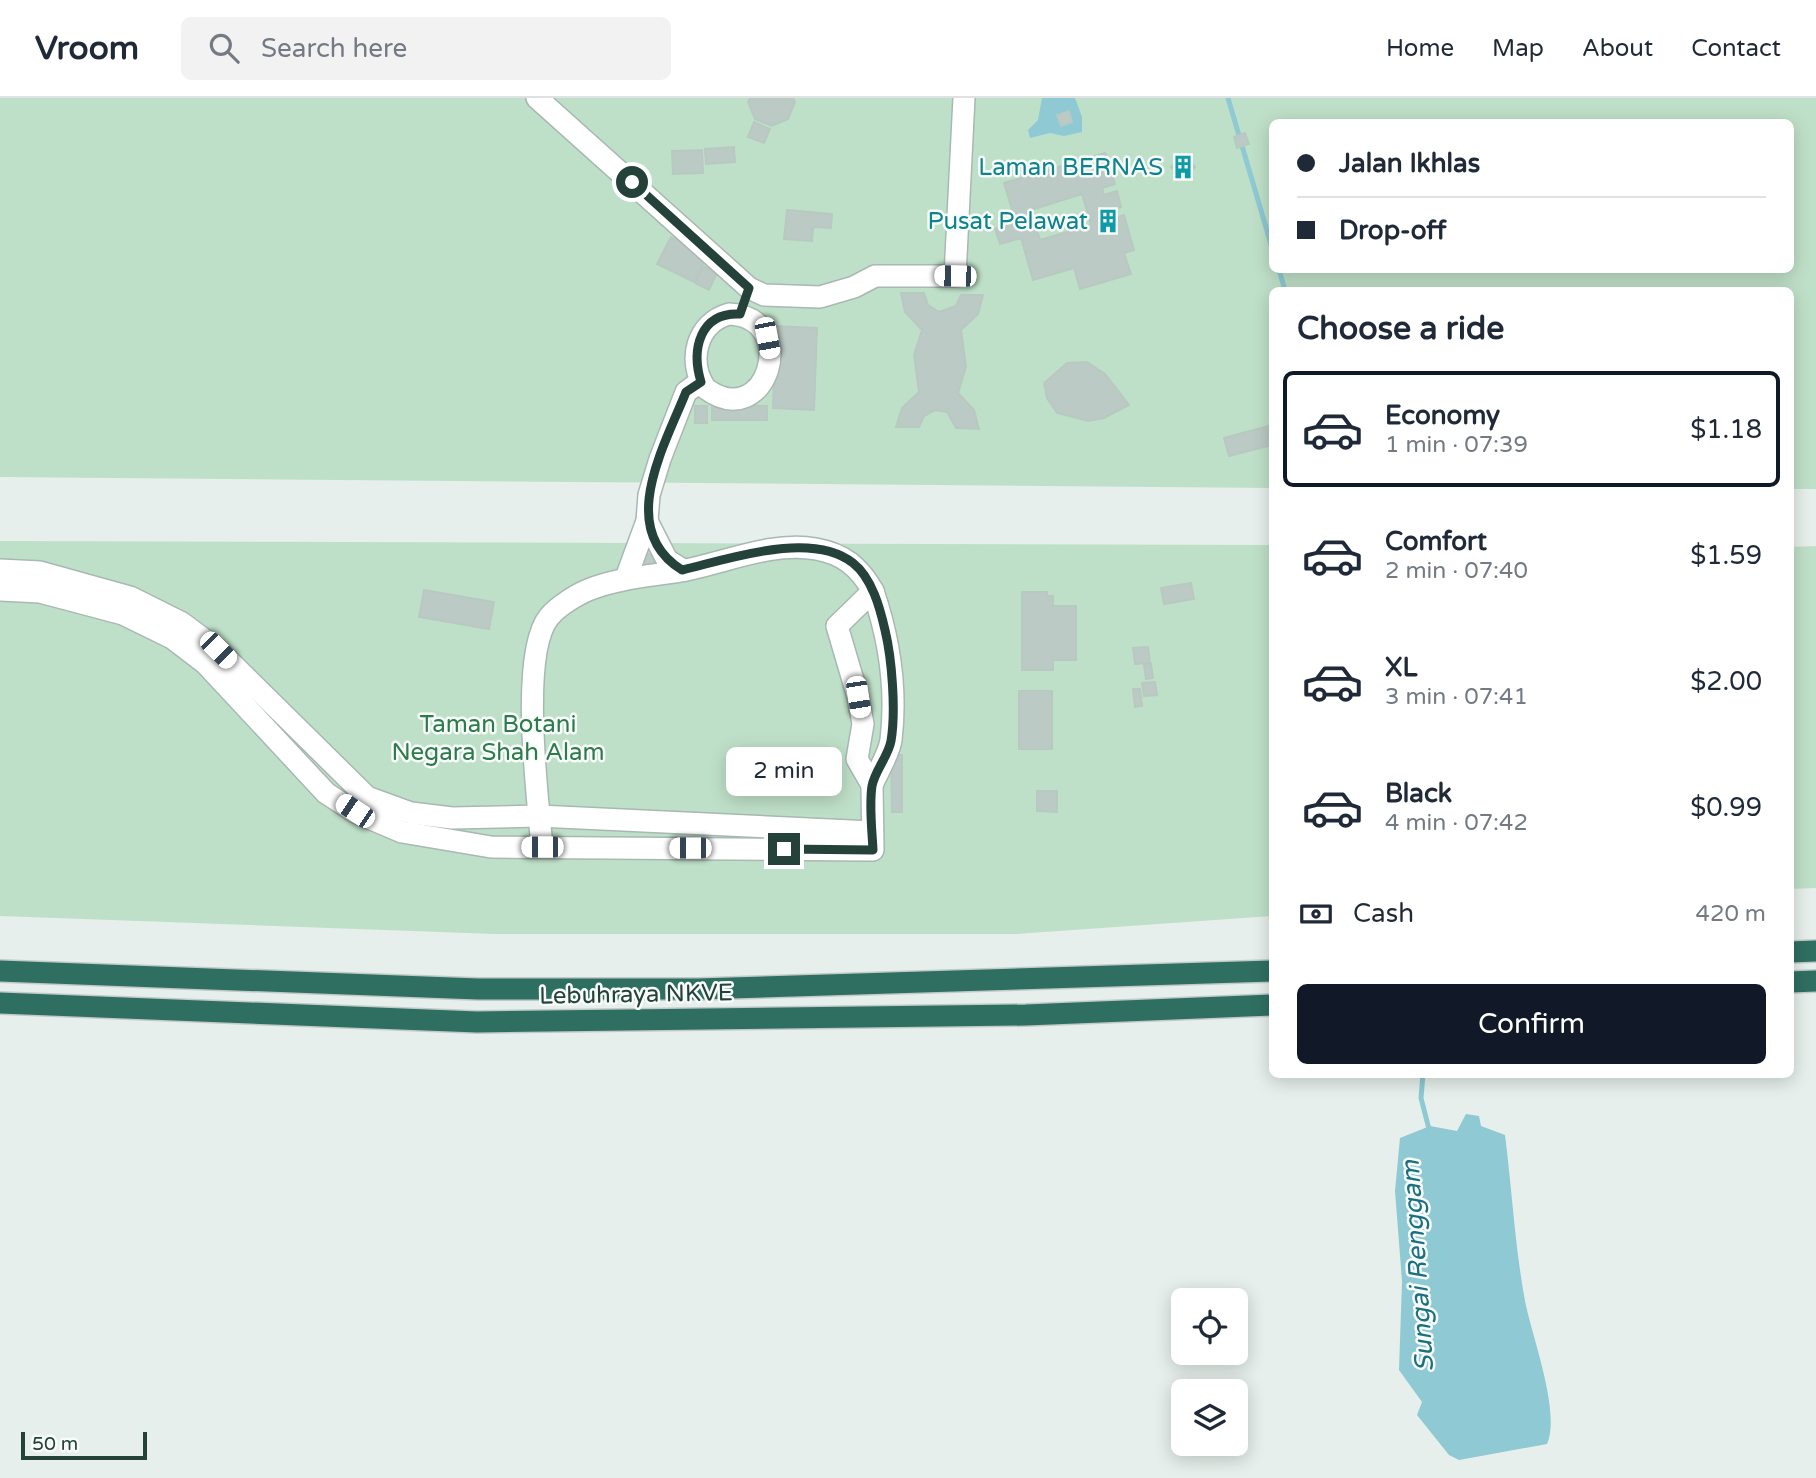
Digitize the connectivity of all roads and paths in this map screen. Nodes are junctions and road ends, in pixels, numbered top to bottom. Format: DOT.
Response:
graph roads {
  1 [pos="537,98"];
  2 [pos="964,98"];
  3 [pos="749,288"];
  4 [pos="740,314"];
  5 [pos="701,382"];
  6 [pos="648,522"];
  7 [pos="0,570"];
  8 [pos="682,570"];
  9 [pos="626,578"];
  10 [pos="0,590"];
  11 [pos="873,591"];
  12 [pos="872,785"];
  13 [pos="539,816"];
  14 [pos="872,832"];
  15 [pos="542,847"];
  16 [pos="1816,951"];
  17 [pos="1794,952"];
  18 [pos="0,971"];
  19 [pos="1269,971"];
  20 [pos="1816,981"];
  21 [pos="1794,982"];
  22 [pos="0,1003"];
  23 [pos="1269,1005"];
  1 -- 3 [label="street"];
  2 -- 3 [label="street"];
  3 -- 4 [label="street"];
  4 -- 5 [label="street"];
  4 -- 5 [label="street"];
  5 -- 6 [label="street"];
  6 -- 8 [label="street"];
  6 -- 9 [label="street"];
  7 -- 13 [label="street"];
  8 -- 9 [label="street"];
  8 -- 11 [label="street"];
  9 -- 13 [label="street"];
  10 -- 15 [label="street"];
  11 -- 12 [label="street"];
  11 -- 12 [label="street"];
  12 -- 14 [label="street"];
  13 -- 14 [label="street"];
  13 -- 15 [label="street"];
  14 -- 15 [label="street"];
  16 -- 17 [label="highway"];
  18 -- 19 [label="highway, Lebuhraya NKVE"];
  20 -- 21 [label="highway"];
  22 -- 23 [label="highway, Lebuhraya NKVE"];
}
